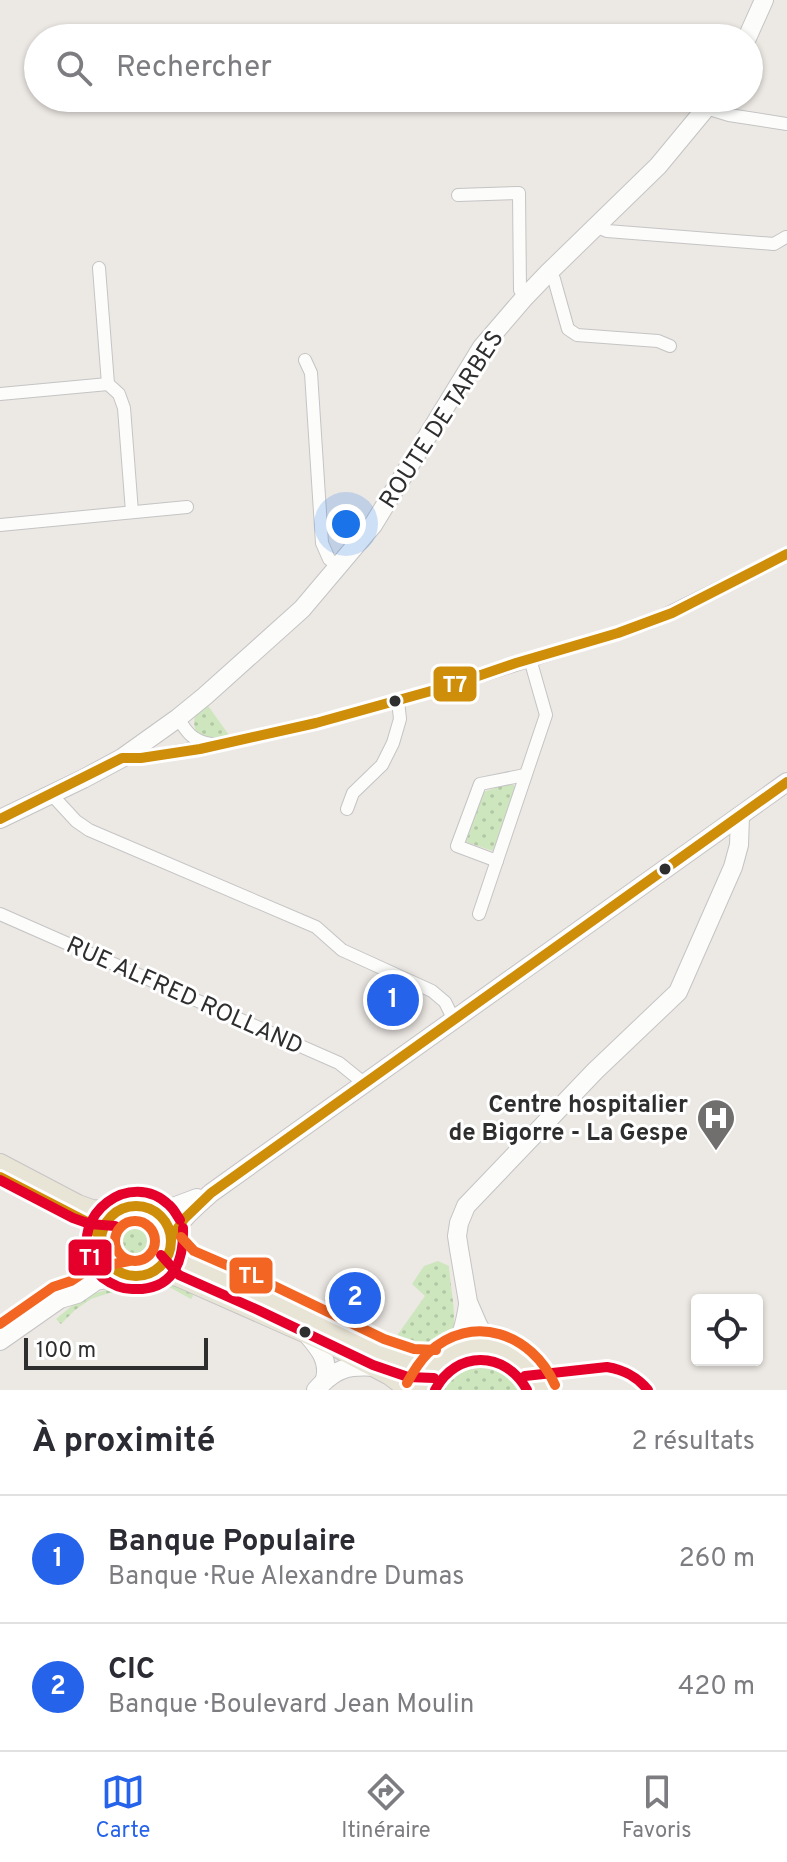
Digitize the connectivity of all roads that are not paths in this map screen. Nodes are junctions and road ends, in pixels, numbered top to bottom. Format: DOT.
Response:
graph roads {
  1 [pos="764,0"];
  2 [pos="753,24"];
  3 [pos="702,112"];
  4 [pos="724,112"];
  5 [pos="787,124"];
  6 [pos="458,195"];
  7 [pos="595,226"];
  8 [pos="786,237"];
  9 [pos="99,268"];
  10 [pos="548,273"];
  11 [pos="525,297"];
  12 [pos="670,346"];
  13 [pos="305,360"];
  14 [pos="108,384"];
  15 [pos="0,394"];
  16 [pos="187,507"];
  17 [pos="132,512"];
  18 [pos="0,525"];
  19 [pos="787,554"];
  20 [pos="338,566"];
  21 [pos="530,659"];
  22 [pos="398,701"];
  23 [pos="171,723"];
  24 [pos="218,745"];
  25 [pos="178,752"];
  26 [pos="122,758"];
  27 [pos="525,775"];
  28 [pos="787,782"];
  29 [pos="52,795"];
  30 [pos="347,809"];
  31 [pos="740,816"];
  32 [pos="0,819"];
  33 [pos="497,861"];
  34 [pos="0,914"];
  35 [pos="479,914"];
  36 [pos="454,1020"];
  37 [pos="365,1084"];
  38 [pos="0,1164"];
  39 [pos="0,1177"];
  40 [pos="211,1193"];
  41 [pos="148,1208"];
  42 [pos="116,1212"];
  43 [pos="101,1242"];
  44 [pos="171,1242"];
  45 [pos="157,1269"];
  46 [pos="131,1275"];
  47 [pos="60,1299"];
  48 [pos="468,1302"];
  49 [pos="305,1332"];
  50 [pos="0,1341"];
  51 [pos="490,1346"];
  52 [pos="442,1359"];
  53 [pos="376,1367"];
  54 [pos="321,1385"];
  55 [pos="410,1390"];
  56 [pos="419,1390"];
  57 [pos="542,1390"];
  1 -- 2 [label="street"];
  3 -- 7 [label="street, ROUTE DE TARBES"];
  4 -- 5 [label="street"];
  6 -- 11 [label="street"];
  7 -- 8 [label="street"];
  7 -- 10 [label="street, ROUTE DE TARBES"];
  9 -- 14 [label="street"];
  10 -- 11 [label="street, ROUTE DE TARBES"];
  10 -- 12 [label="street"];
  11 -- 20 [label="street, ROUTE DE TARBES"];
  13 -- 20 [label="street"];
  14 -- 15 [label="street"];
  14 -- 17 [label="street"];
  16 -- 17 [label="street"];
  17 -- 18 [label="street"];
  19 -- 21 [label="street"];
  20 -- 23 [label="street, ROUTE DE TARBES"];
  21 -- 22 [label="street"];
  21 -- 27 [label="street"];
  22 -- 24 [label="street"];
  22 -- 30 [label="street"];
  23 -- 24 [label="street"];
  23 -- 25 [label="street"];
  23 -- 26 [label="street, ROUTE DE TARBES"];
  24 -- 25 [label="street"];
  25 -- 26 [label="street"];
  26 -- 29 [label="street, ROUTE DE TARBES"];
  27 -- 33 [label="street"];
  27 -- 33 [label="street"];
  28 -- 31 [label="street"];
  29 -- 32 [label="street, ROUTE DE TARBES"];
  29 -- 36 [label="street"];
  31 -- 36 [label="street"];
  31 -- 48 [label="street"];
  33 -- 35 [label="street"];
  34 -- 37 [label="street, RUE ALFRED ROLLAND"];
  36 -- 37 [label="street"];
  37 -- 40 [label="street"];
  38 -- 42 [label="main road"];
  39 -- 43 [label="main road"];
  40 -- 41 [label="street"];
  40 -- 44 [label="street"];
  41 -- 42 [label="main road"];
  41 -- 44 [label="main road"];
  42 -- 43 [label="main road"];
  43 -- 46 [label="main road"];
  43 -- 47 [label="street"];
  44 -- 45 [label="main road"];
  44 -- 52 [label="main road"];
  45 -- 46 [label="main road"];
  45 -- 49 [label="main road"];
  46 -- 47 [label="street"];
  47 -- 50 [label="street"];
  48 -- 51 [label="street"];
  48 -- 52 [label="street"];
  49 -- 53 [label="main road"];
  49 -- 54 [label="street"];
  51 -- 52 [label="main road"];
  51 -- 57 [label="main road"];
  52 -- 56 [label="main road"];
  53 -- 54 [label="street"];
  53 -- 55 [label="main road"];
}
